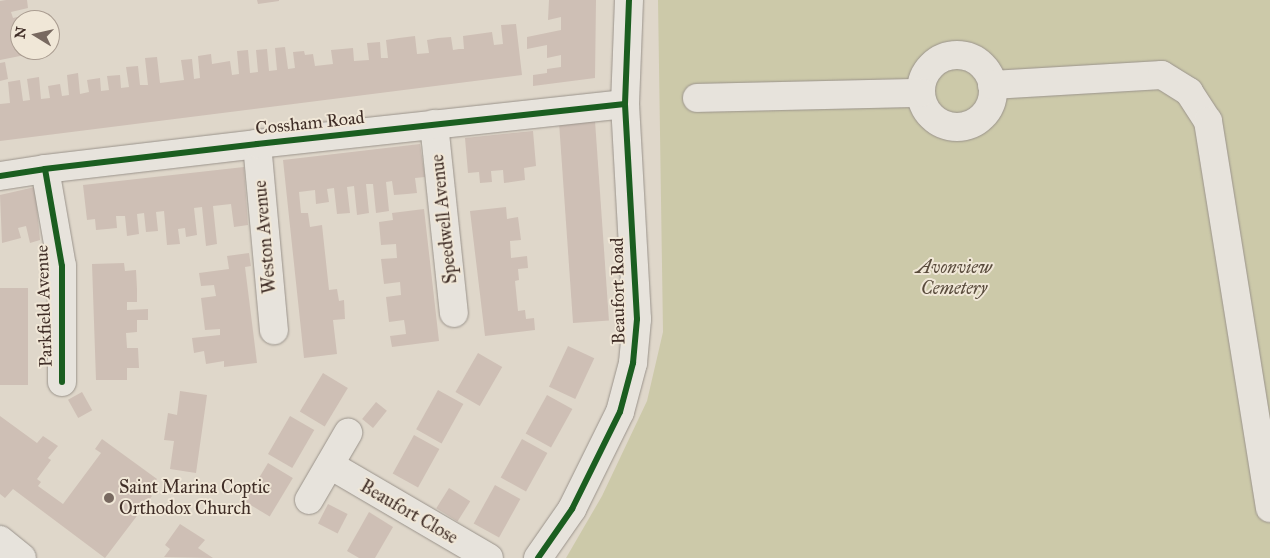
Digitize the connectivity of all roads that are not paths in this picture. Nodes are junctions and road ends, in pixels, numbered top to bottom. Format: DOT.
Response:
graph roads {
  1 [pos="628,0"];
  2 [pos="992,85"];
  3 [pos="921,92"];
  4 [pos="697,98"];
  5 [pos="625,104"];
  6 [pos="434,124"];
  7 [pos="257,144"];
  8 [pos="45,169"];
  9 [pos="0,176"];
  10 [pos="454,313"];
  11 [pos="274,330"];
  12 [pos="62,382"];
  13 [pos="348,433"];
  14 [pos="330,465"];
  15 [pos="309,500"];
  16 [pos="1270,508"];
  17 [pos="0,540"];
  18 [pos="22,558"];
  19 [pos="489,558"];
  20 [pos="538,558"];
  1 -- 5 [label="street, Beaufort Road"];
  2 -- 3 [label="street"];
  2 -- 3 [label="street"];
  2 -- 16 [label="street"];
  3 -- 4 [label="street"];
  5 -- 6 [label="street, Cossham Road"];
  5 -- 20 [label="street, Beaufort Road"];
  6 -- 7 [label="street, Cossham Road"];
  6 -- 10 [label="street, Speedwell Avenue"];
  7 -- 8 [label="street, Cossham Road"];
  7 -- 11 [label="street, Weston Avenue"];
  8 -- 9 [label="street, Cossham Road"];
  8 -- 12 [label="street, Parkfield Avenue"];
  13 -- 14 [label="street"];
  14 -- 15 [label="street"];
  14 -- 19 [label="street, Beaufort Close"];
  17 -- 18 [label="street"];
}
